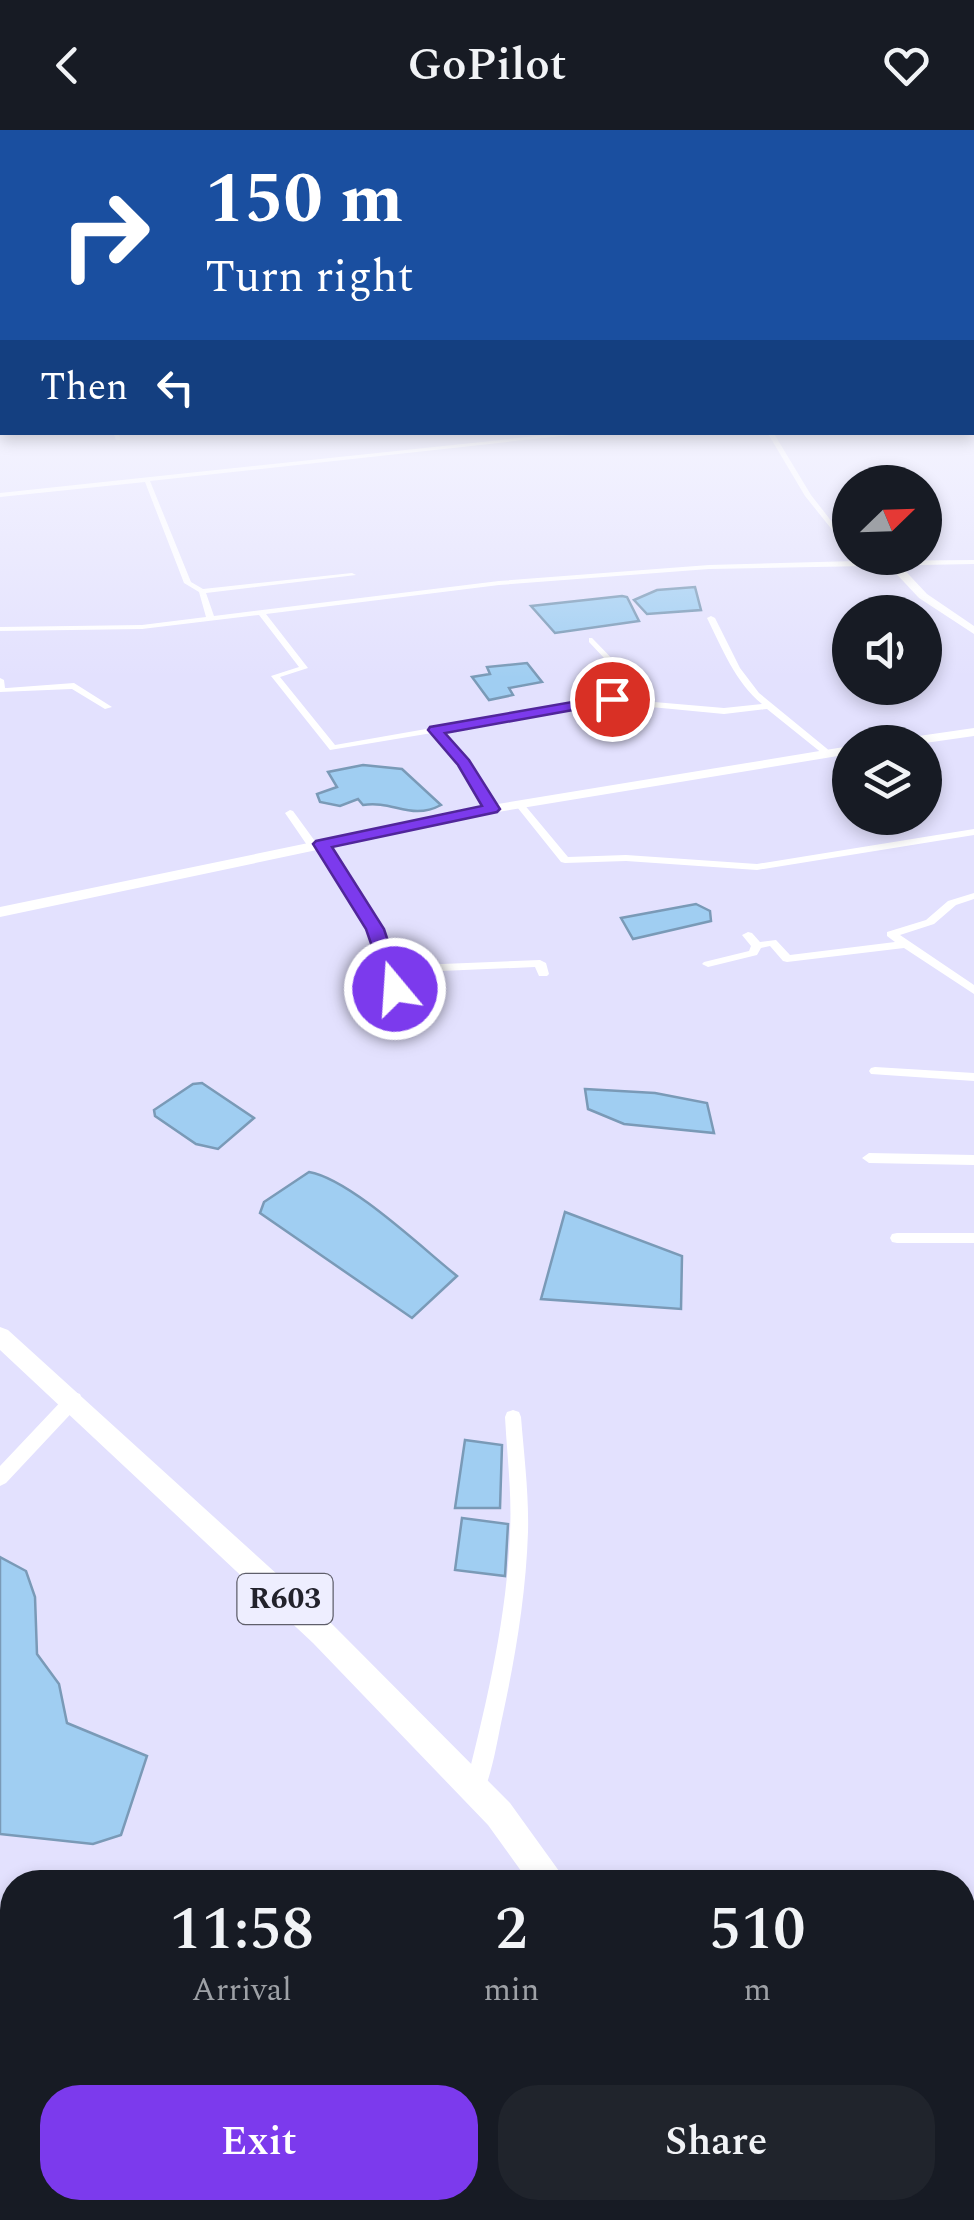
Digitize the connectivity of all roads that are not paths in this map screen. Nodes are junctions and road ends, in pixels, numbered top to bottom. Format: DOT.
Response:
graph roads {
  1 [pos="122,483"];
  2 [pos="148,483"];
  3 [pos="800,483"];
  4 [pos="0,495"];
  5 [pos="832,527"];
  6 [pos="832,561"];
  7 [pos="974,562"];
  8 [pos="942,563"];
  9 [pos="352,575"];
  10 [pos="903,575"];
  11 [pos="202,592"];
  12 [pos="262,614"];
  13 [pos="711,618"];
  14 [pos="211,620"];
  15 [pos="0,628"];
  16 [pos="974,630"];
  17 [pos="592,640"];
  18 [pos="0,680"];
  19 [pos="640,694"];
  20 [pos="767,706"];
  21 [pos="108,707"];
  22 [pos="435,730"];
  23 [pos="974,732"];
  24 [pos="942,737"];
  25 [pos="826,752"];
  26 [pos="832,752"];
  27 [pos="520,805"];
  28 [pos="492,809"];
  29 [pos="290,813"];
  30 [pos="974,832"];
  31 [pos="317,845"];
  32 [pos="974,896"];
  33 [pos="0,912"];
  34 [pos="908,944"];
  35 [pos="708,964"];
  36 [pos="388,970"];
  37 [pos="543,974"];
  38 [pos="395,989"];
  39 [pos="974,990"];
  40 [pos="875,1071"];
  41 [pos="974,1077"];
  42 [pos="869,1158"];
  43 [pos="974,1160"];
  44 [pos="897,1238"];
  45 [pos="974,1238"];
  46 [pos="0,1336"];
  47 [pos="74,1399"];
  48 [pos="513,1417"];
  49 [pos="0,1478"];
  50 [pos="475,1790"];
  51 [pos="539,1870"];
  1 -- 4 [label="street"];
  2 -- 11 [label="street"];
  3 -- 5 [label="street"];
  6 -- 12 [label="street"];
  7 -- 8 [label="street"];
  9 -- 11 [label="street"];
  10 -- 16 [label="street"];
  11 -- 14 [label="street"];
  12 -- 14 [label="street"];
  12 -- 22 [label="street"];
  13 -- 20 [label="street"];
  14 -- 15 [label="street"];
  17 -- 19 [label="street"];
  18 -- 21 [label="street"];
  19 -- 20 [label="street"];
  19 -- 22 [label="street"];
  20 -- 25 [label="street"];
  22 -- 28 [label="street"];
  23 -- 24 [label="street"];
  25 -- 26 [label="street"];
  25 -- 27 [label="street"];
  27 -- 28 [label="street"];
  27 -- 30 [label="street"];
  28 -- 31 [label="street"];
  29 -- 31 [label="street"];
  31 -- 33 [label="street"];
  31 -- 36 [label="street"];
  32 -- 34 [label="street"];
  34 -- 35 [label="street"];
  34 -- 39 [label="street"];
  36 -- 37 [label="street"];
  36 -- 38 [label="street"];
  40 -- 41 [label="street"];
  42 -- 43 [label="street"];
  44 -- 45 [label="street"];
  46 -- 47 [label="street, R603"];
  47 -- 49 [label="street"];
  47 -- 50 [label="street, R603"];
  48 -- 50 [label="street"];
  50 -- 51 [label="street, R603"];
}
